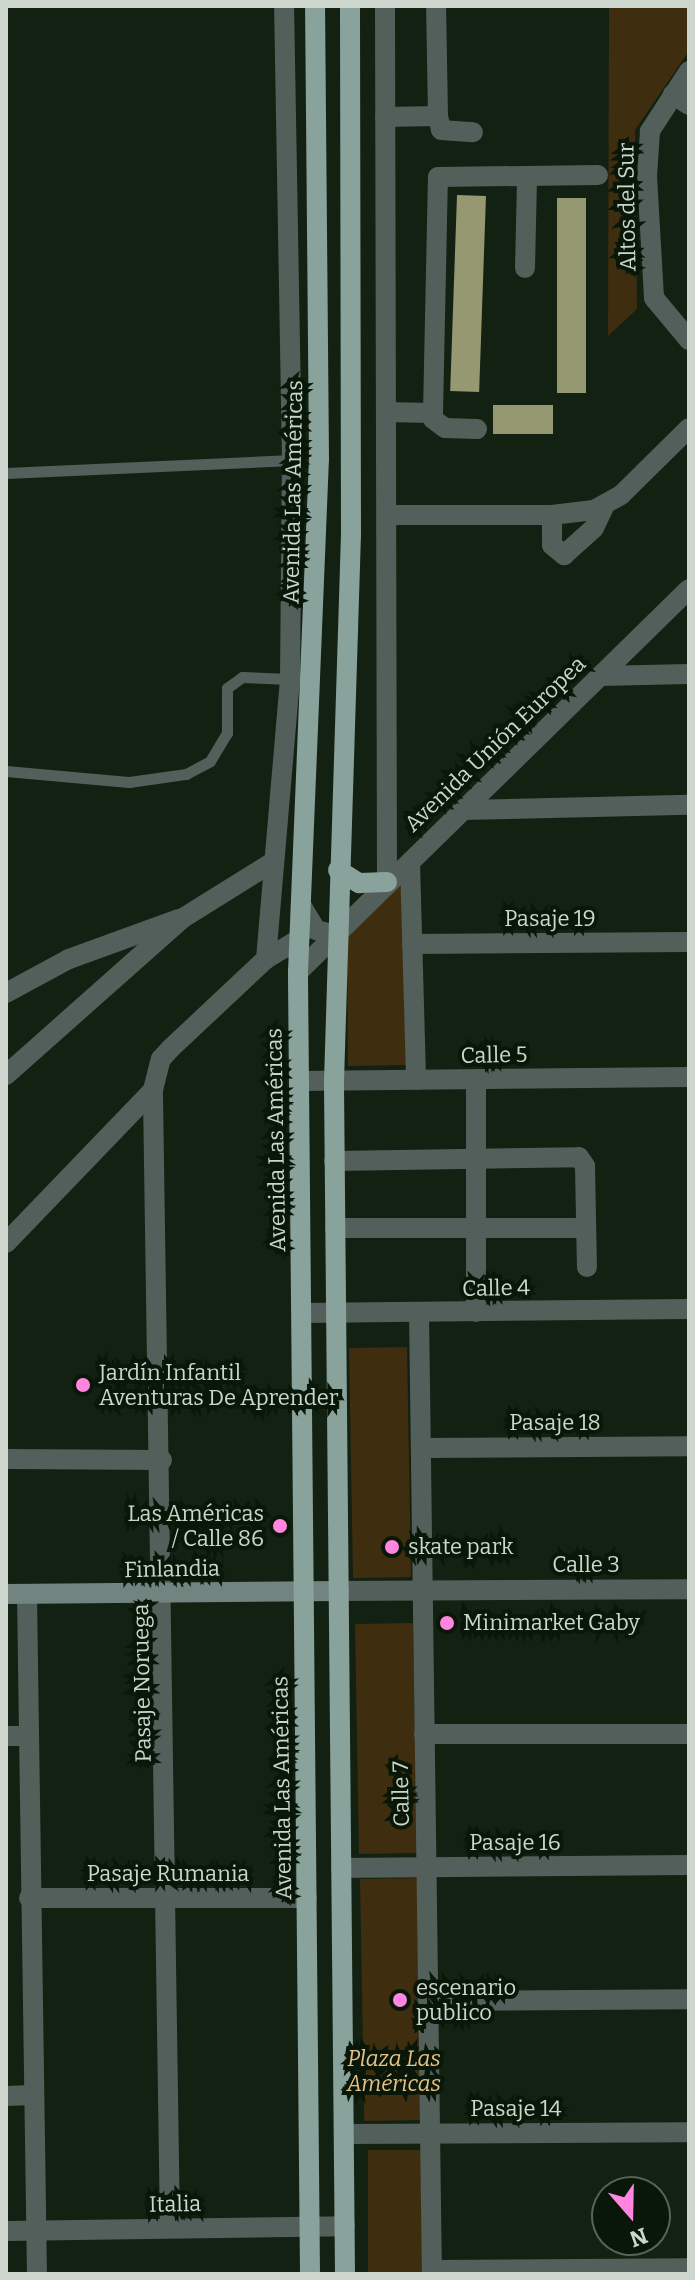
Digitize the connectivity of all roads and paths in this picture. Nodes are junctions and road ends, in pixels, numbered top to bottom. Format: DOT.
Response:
graph roads {
  1 [pos="284,6"];
  2 [pos="315,6"];
  3 [pos="350,6"];
  4 [pos="385,6"];
  5 [pos="436,6"];
  6 [pos="689,71"];
  7 [pos="681,99"];
  8 [pos="438,116"];
  9 [pos="385,117"];
  10 [pos="473,132"];
  11 [pos="598,175"];
  12 [pos="527,177"];
  13 [pos="525,268"];
  14 [pos="689,340"];
  15 [pos="386,412"];
  16 [pos="433,413"];
  17 [pos="689,428"];
  18 [pos="477,429"];
  19 [pos="292,460"];
  20 [pos="6,473"];
  21 [pos="604,507"];
  22 [pos="387,515"];
  23 [pos="552,515"];
  24 [pos="689,589"];
  25 [pos="689,674"];
  26 [pos="600,676"];
  27 [pos="290,679"];
  28 [pos="6,771"];
  29 [pos="689,805"];
  30 [pos="462,810"];
  31 [pos="273,862"];
  32 [pos="410,862"];
  33 [pos="338,870"];
  34 [pos="387,882"];
  35 [pos="301,905"];
  36 [pos="183,918"];
  37 [pos="336,935"];
  38 [pos="299,939"];
  39 [pos="689,942"];
  40 [pos="412,944"];
  41 [pos="266,959"];
  42 [pos="298,972"];
  43 [pos="6,993"];
  44 [pos="6,1075"];
  45 [pos="689,1077"];
  46 [pos="476,1079"];
  47 [pos="416,1080"];
  48 [pos="299,1081"];
  49 [pos="334,1081"];
  50 [pos="153,1090"];
  51 [pos="477,1160"];
  52 [pos="334,1161"];
  53 [pos="335,1228"];
  54 [pos="477,1228"];
  55 [pos="585,1228"];
  56 [pos="6,1243"];
  57 [pos="587,1267"];
  58 [pos="689,1309"];
  59 [pos="419,1312"];
  60 [pos="476,1312"];
  61 [pos="303,1313"];
  62 [pos="336,1313"];
  63 [pos="689,1446"];
  64 [pos="421,1448"];
  65 [pos="6,1459"];
  66 [pos="162,1460"];
  67 [pos="689,1589"];
  68 [pos="422,1590"];
  69 [pos="304,1591"];
  70 [pos="339,1591"];
  71 [pos="164,1593"];
  72 [pos="6,1594"];
  73 [pos="27,1595"];
  74 [pos="424,1734"];
  75 [pos="689,1734"];
  76 [pos="6,1736"];
  77 [pos="29,1736"];
  78 [pos="689,1865"];
  79 [pos="426,1867"];
  80 [pos="341,1868"];
  81 [pos="29,1898"];
  82 [pos="169,1898"];
  83 [pos="307,1898"];
  84 [pos="689,1999"];
  85 [pos="428,2001"];
  86 [pos="33,2095"];
  87 [pos="6,2096"];
  88 [pos="689,2132"];
  89 [pos="430,2133"];
  90 [pos="344,2134"];
  91 [pos="310,2226"];
  92 [pos="345,2226"];
  93 [pos="170,2228"];
  94 [pos="34,2230"];
  95 [pos="6,2231"];
  96 [pos="689,2268"];
  97 [pos="432,2272"];
  98 [pos="37,2274"];
  99 [pos="310,2274"];
  100 [pos="345,2274"];
  1 -- 19 [label="street"];
  2 -- 35 [label="main road, Avenida Las Américas"];
  3 -- 33 [label="main road"];
  4 -- 9 [label="street"];
  5 -- 8 [label="street"];
  6 -- 7 [label="street, Altos del Sur"];
  7 -- 14 [label="street, Altos del Sur"];
  8 -- 9 [label="street"];
  8 -- 10 [label="street"];
  9 -- 15 [label="street"];
  11 -- 12 [label="street"];
  12 -- 13 [label="street"];
  12 -- 16 [label="street"];
  15 -- 16 [label="street"];
  15 -- 22 [label="street"];
  16 -- 18 [label="street"];
  17 -- 21 [label="street"];
  19 -- 20 [label="lane"];
  19 -- 27 [label="street"];
  21 -- 23 [label="street"];
  21 -- 23 [label="street"];
  22 -- 23 [label="street"];
  22 -- 34 [label="street"];
  24 -- 26 [label="street, Avenida Unión Europea"];
  25 -- 26 [label="street"];
  26 -- 30 [label="street, Avenida Unión Europea"];
  27 -- 28 [label="lane"];
  27 -- 31 [label="street"];
  29 -- 30 [label="street"];
  30 -- 32 [label="street, Avenida Unión Europea"];
  31 -- 36 [label="street"];
  31 -- 41 [label="street"];
  32 -- 34 [label="street, Avenida Unión Europea"];
  32 -- 40 [label="street"];
  33 -- 34 [label="main road"];
  33 -- 37 [label="main road"];
  34 -- 37 [label="street, Avenida Unión Europea"];
  35 -- 37 [label="street"];
  35 -- 38 [label="main road, Avenida Las Américas"];
  36 -- 43 [label="street"];
  36 -- 44 [label="street"];
  37 -- 42 [label="street, Avenida Unión Europea"];
  37 -- 49 [label="main road"];
  38 -- 41 [label="street"];
  38 -- 42 [label="main road, Avenida Las Américas"];
  39 -- 40 [label="street, Pasaje 19"];
  40 -- 47 [label="street"];
  41 -- 50 [label="street"];
  42 -- 48 [label="main road, Avenida Las Américas"];
  45 -- 46 [label="street, Calle 5"];
  46 -- 47 [label="street, Calle 5"];
  46 -- 51 [label="street"];
  47 -- 49 [label="street, Calle 5"];
  48 -- 49 [label="street, Calle 5"];
  48 -- 61 [label="main road, Avenida Las Américas"];
  49 -- 52 [label="main road"];
  50 -- 56 [label="street"];
  50 -- 66 [label="street, Pasaje Noruega"];
  51 -- 52 [label="street"];
  51 -- 54 [label="street"];
  51 -- 55 [label="street"];
  52 -- 53 [label="main road"];
  53 -- 54 [label="street"];
  53 -- 62 [label="main road"];
  54 -- 55 [label="street"];
  54 -- 60 [label="street"];
  55 -- 57 [label="street"];
  58 -- 60 [label="street, Calle 4"];
  59 -- 60 [label="street, Calle 4"];
  59 -- 62 [label="street, Calle 4"];
  59 -- 64 [label="street, Calle 7"];
  61 -- 62 [label="street, Calle 4"];
  61 -- 69 [label="main road, Avenida Las Américas"];
  62 -- 70 [label="main road"];
  63 -- 64 [label="street, Pasaje 18"];
  64 -- 68 [label="street, Calle 7"];
  65 -- 66 [label="street"];
  66 -- 71 [label="street, Pasaje Noruega"];
  67 -- 68 [label="street, Calle 3"];
  68 -- 70 [label="street, Calle 3"];
  68 -- 74 [label="street, Calle 7"];
  69 -- 70 [label="street, Finlandia"];
  69 -- 71 [label="street, Finlandia"];
  69 -- 83 [label="main road, Avenida Las Américas"];
  70 -- 80 [label="main road"];
  71 -- 73 [label="street, Finlandia"];
  71 -- 82 [label="street, Pasaje Noruega"];
  72 -- 73 [label="street, Finlandia"];
  73 -- 77 [label="street"];
  74 -- 75 [label="street"];
  74 -- 79 [label="street, Calle 7"];
  76 -- 77 [label="street"];
  77 -- 81 [label="street"];
  78 -- 79 [label="street, Pasaje 16"];
  79 -- 80 [label="street, Pasaje 16"];
  79 -- 85 [label="street, Calle 7"];
  80 -- 90 [label="main road"];
  81 -- 82 [label="street, Pasaje Rumania"];
  81 -- 86 [label="street"];
  82 -- 83 [label="street, Pasaje Rumania"];
  82 -- 93 [label="street, Pasaje Noruega"];
  83 -- 91 [label="main road, Avenida Las Américas"];
  84 -- 85 [label="street"];
  85 -- 89 [label="street, Calle 7"];
  86 -- 87 [label="street"];
  86 -- 94 [label="street"];
  88 -- 89 [label="street, Pasaje 14"];
  89 -- 90 [label="street, Pasaje 14"];
  89 -- 97 [label="street, Calle 7"];
  90 -- 92 [label="main road"];
  91 -- 92 [label="street, Italia"];
  91 -- 93 [label="street, Italia"];
  91 -- 99 [label="main road, Avenida Las Américas"];
  92 -- 100 [label="main road"];
  93 -- 94 [label="street, Italia"];
  94 -- 95 [label="street, Italia"];
  94 -- 98 [label="street"];
  96 -- 97 [label="street"];
}
